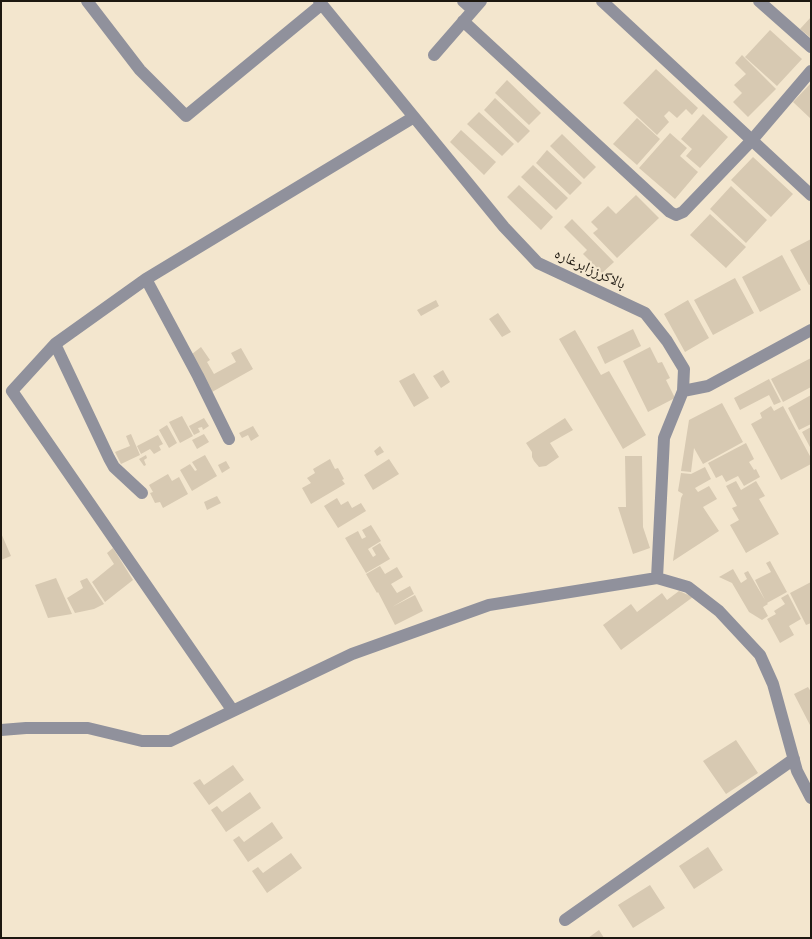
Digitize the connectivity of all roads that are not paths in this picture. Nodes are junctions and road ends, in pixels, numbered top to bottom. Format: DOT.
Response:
graph roads {
  1 [pos="87,1"];
  2 [pos="463,1"];
  3 [pos="602,1"];
  4 [pos="759,1"];
  5 [pos="320,3"];
  6 [pos="477,6"];
  7 [pos="463,21"];
  8 [pos="811,47"];
  9 [pos="434,54"];
  10 [pos="811,71"];
  11 [pos="414,117"];
  12 [pos="752,140"];
  13 [pos="811,195"];
  14 [pos="146,280"];
  15 [pos="811,330"];
  16 [pos="55,344"];
  17 [pos="682,391"];
  18 [pos="229,440"];
  19 [pos="142,493"];
  20 [pos="657,578"];
  21 [pos="233,711"];
  22 [pos="1,730"];
  23 [pos="794,759"];
  24 [pos="811,798"];
  25 [pos="565,920"];
  1 -- 5 [label="street"];
  2 -- 6 [label="street"];
  3 -- 12 [label="street"];
  4 -- 8 [label="street"];
  5 -- 11 [label="street, بالاکرززابرغاره"];
  6 -- 7 [label="street"];
  7 -- 9 [label="street"];
  7 -- 12 [label="street"];
  10 -- 12 [label="street"];
  11 -- 14 [label="street"];
  11 -- 17 [label="street, بالاکرززابرغاره"];
  12 -- 13 [label="street"];
  14 -- 16 [label="street"];
  14 -- 18 [label="street"];
  15 -- 17 [label="street"];
  16 -- 19 [label="street"];
  16 -- 21 [label="street"];
  17 -- 20 [label="street, بالاکرززابرغاره"];
  20 -- 21 [label="street"];
  20 -- 23 [label="street"];
  21 -- 22 [label="street"];
  23 -- 24 [label="street"];
  23 -- 25 [label="street"];
}
